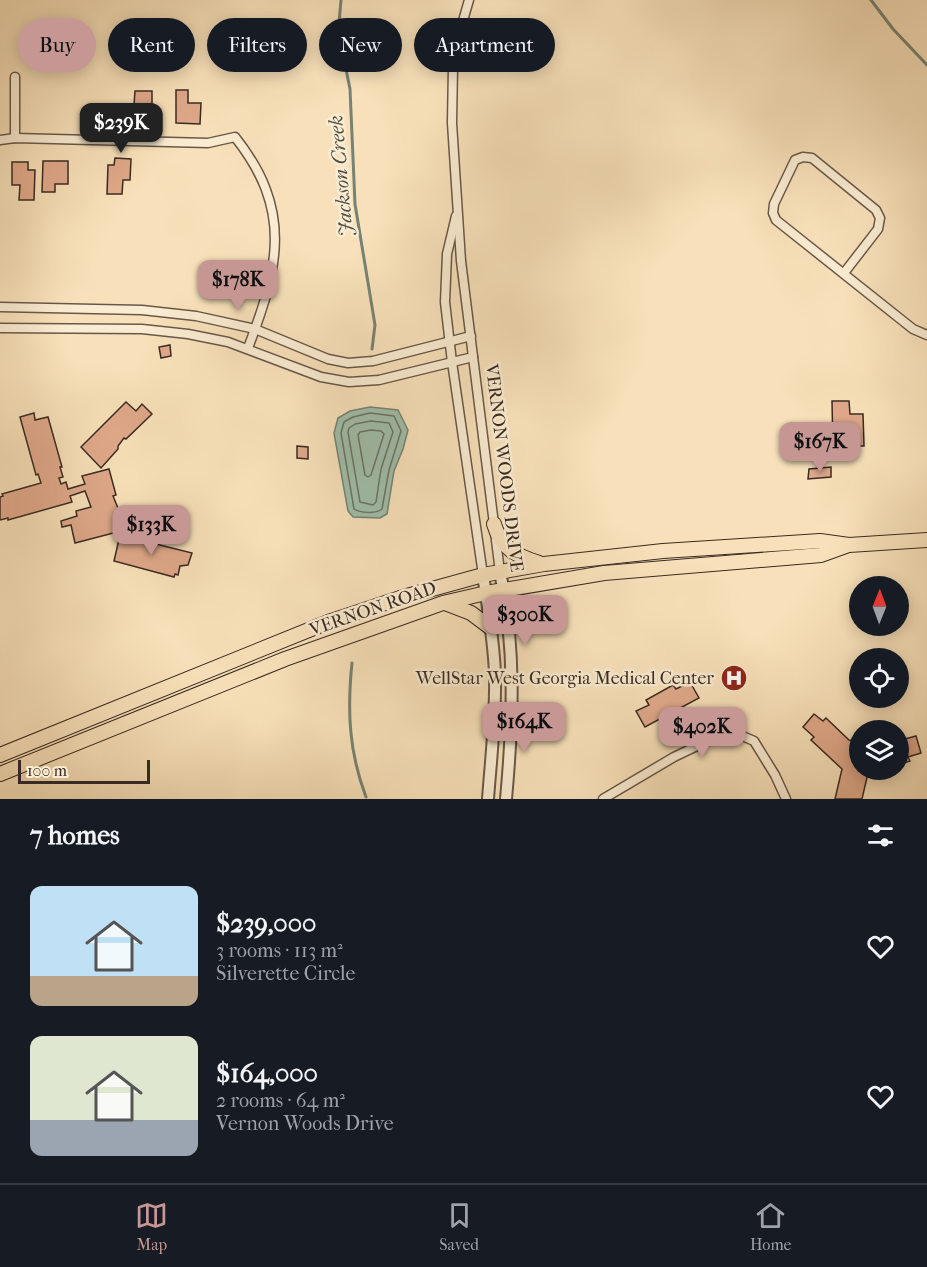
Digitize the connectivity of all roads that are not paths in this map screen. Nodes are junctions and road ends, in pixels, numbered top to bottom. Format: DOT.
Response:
graph roads {
  1 [pos="469,0"];
  2 [pos="15,77"];
  3 [pos="15,138"];
  4 [pos="0,140"];
  5 [pos="458,206"];
  6 [pos="844,273"];
  7 [pos="0,307"];
  8 [pos="0,328"];
  9 [pos="255,329"];
  10 [pos="927,334"];
  11 [pos="471,336"];
  12 [pos="450,341"];
  13 [pos="248,348"];
  14 [pos="473,357"];
  15 [pos="452,362"];
  16 [pos="494,524"];
  17 [pos="927,540"];
  18 [pos="849,545"];
  19 [pos="544,564"];
  20 [pos="500,572"];
  21 [pos="483,575"];
  22 [pos="504,590"];
  23 [pos="486,593"];
  24 [pos="443,603"];
  25 [pos="491,628"];
  26 [pos="0,755"];
  27 [pos="0,774"];
  28 [pos="619,796"];
  29 [pos="488,799"];
  30 [pos="506,799"];
  31 [pos="603,799"];
  32 [pos="786,799"];
  1 -- 5 [label="street, VERNON WOODS DRIVE"];
  2 -- 3 [label="street"];
  3 -- 4 [label="street"];
  3 -- 9 [label="street"];
  5 -- 11 [label="street, VERNON WOODS DRIVE"];
  5 -- 12 [label="street"];
  6 -- 6 [label="street"];
  6 -- 10 [label="street"];
  7 -- 9 [label="street"];
  8 -- 13 [label="street, VERNON WOODS DRIVE"];
  9 -- 12 [label="street"];
  9 -- 13 [label="street"];
  11 -- 12 [label="street"];
  11 -- 14 [label="street, VERNON WOODS DRIVE"];
  12 -- 15 [label="street"];
  13 -- 15 [label="street, VERNON WOODS DRIVE"];
  14 -- 15 [label="street, VERNON WOODS DRIVE"];
  14 -- 16 [label="street, VERNON WOODS DRIVE"];
  15 -- 21 [label="street, VERNON WOODS DRIVE"];
  16 -- 19 [label="main road"];
  16 -- 20 [label="street, VERNON WOODS DRIVE"];
  17 -- 18 [label="main road, VERNON ROAD"];
  18 -- 19 [label="main road, VERNON ROAD"];
  18 -- 22 [label="main road, VERNON ROAD"];
  19 -- 20 [label="main road, VERNON ROAD"];
  20 -- 21 [label="main road, VERNON ROAD"];
  20 -- 22 [label="street, VERNON WOODS DRIVE"];
  21 -- 23 [label="street, VERNON WOODS DRIVE"];
  21 -- 26 [label="main road, VERNON ROAD"];
  22 -- 23 [label="main road, VERNON ROAD"];
  22 -- 30 [label="street, VERNON WOODS DRIVE"];
  23 -- 24 [label="main road, VERNON ROAD"];
  23 -- 25 [label="street, VERNON WOODS DRIVE"];
  24 -- 25 [label="main road"];
  24 -- 27 [label="main road, VERNON ROAD"];
  25 -- 29 [label="street, VERNON WOODS DRIVE"];
  28 -- 31 [label="street"];
  28 -- 32 [label="street"];
}
